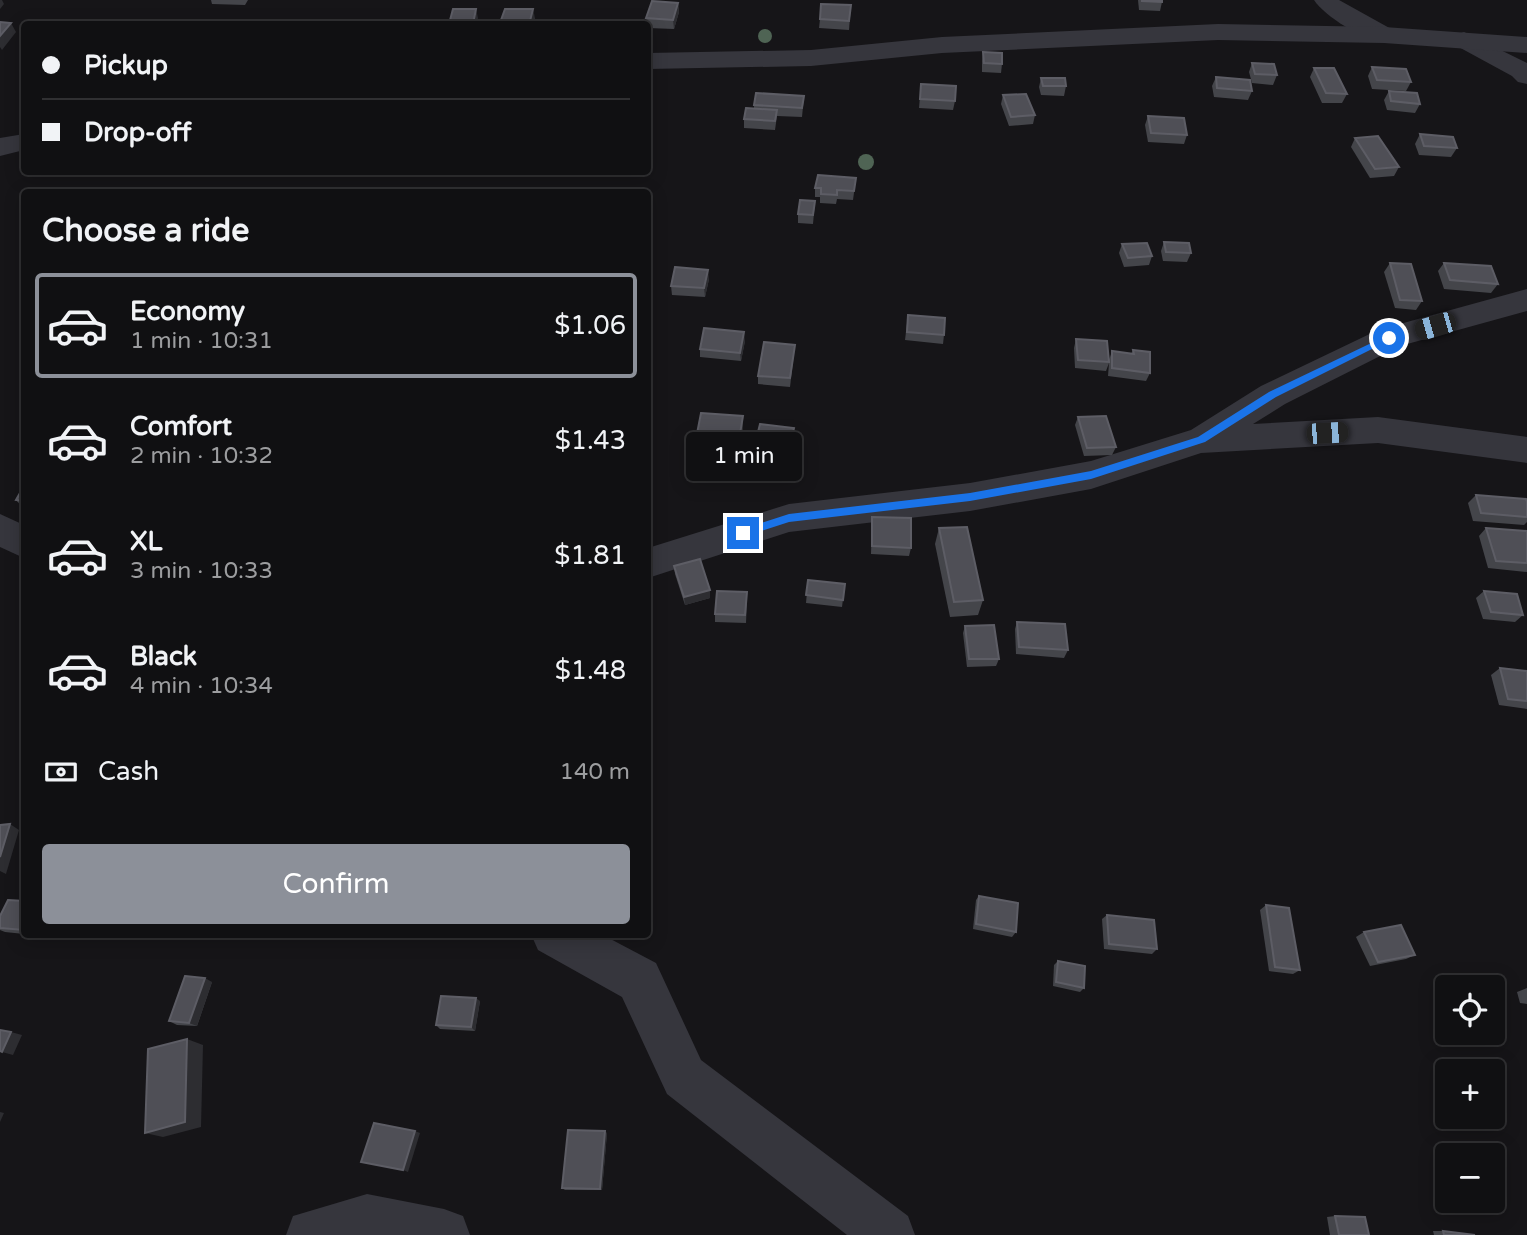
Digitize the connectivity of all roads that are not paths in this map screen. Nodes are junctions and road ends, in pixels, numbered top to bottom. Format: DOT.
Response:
graph roads {
  1 [pos="1326,0"];
  2 [pos="1384,35"];
  3 [pos="1464,40"];
  4 [pos="1527,45"];
  5 [pos="651,61"];
  6 [pos="1527,76"];
  7 [pos="21,143"];
  8 [pos="0,147"];
  9 [pos="1527,300"];
  10 [pos="1201,439"];
  11 [pos="1527,450"];
  12 [pos="0,529"];
  13 [pos="21,541"];
  14 [pos="651,562"];
  15 [pos="561,938"];
  16 [pos="312,1235"];
  17 [pos="444,1235"];
  18 [pos="889,1235"];
  1 -- 2 [label="street"];
  2 -- 3 [label="street"];
  2 -- 5 [label="street"];
  3 -- 4 [label="street"];
  3 -- 6 [label="street"];
  7 -- 8 [label="street"];
  9 -- 10 [label="street"];
  10 -- 11 [label="street"];
  10 -- 14 [label="street"];
  12 -- 13 [label="street"];
  15 -- 18 [label="street"];
  16 -- 17 [label="street"];
}
